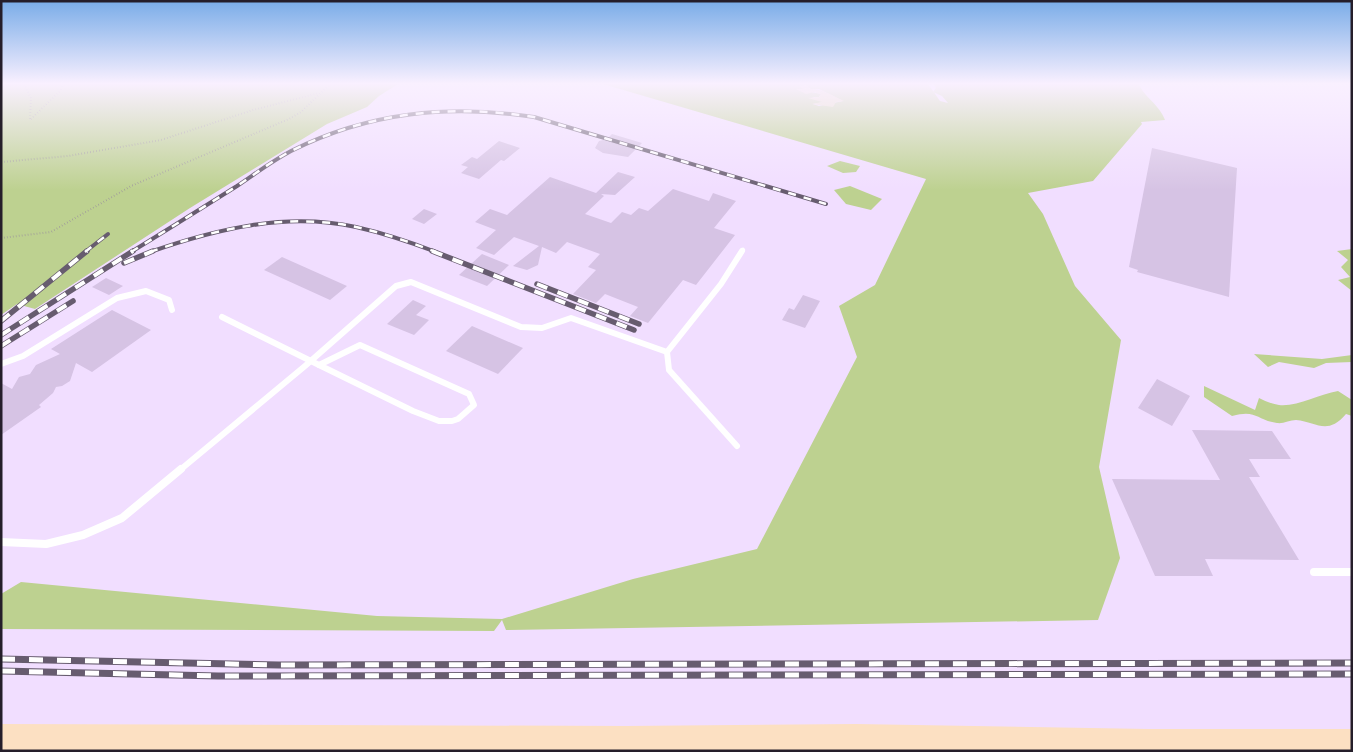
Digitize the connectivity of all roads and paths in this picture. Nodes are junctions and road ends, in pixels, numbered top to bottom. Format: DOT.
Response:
graph roads {
  1 [pos="225,119"];
  2 [pos="289,119"];
  3 [pos="1,162"];
  4 [pos="1,238"];
  5 [pos="743,250"];
  6 [pos="172,310"];
  7 [pos="222,317"];
  8 [pos="667,352"];
  9 [pos="310,361"];
  10 [pos="1,364"];
  11 [pos="319,365"];
  12 [pos="737,446"];
  13 [pos="1,542"];
  14 [pos="1314,572"];
  15 [pos="1352,572"];
  16 [pos="1,738"];
  17 [pos="1352,743"];
  18 [pos="62,745"];
  1 -- 3 [label="path"];
  2 -- 4 [label="path"];
  5 -- 8 [label="lane"];
  6 -- 10 [label="lane"];
  7 -- 9 [label="lane"];
  8 -- 9 [label="lane"];
  8 -- 12 [label="lane"];
  9 -- 11 [label="lane"];
  9 -- 13 [label="lane"];
  11 -- 11 [label="lane"];
  14 -- 15 [label="lane"];
  16 -- 18 [label="main road"];
  17 -- 18 [label="main road"];
}
